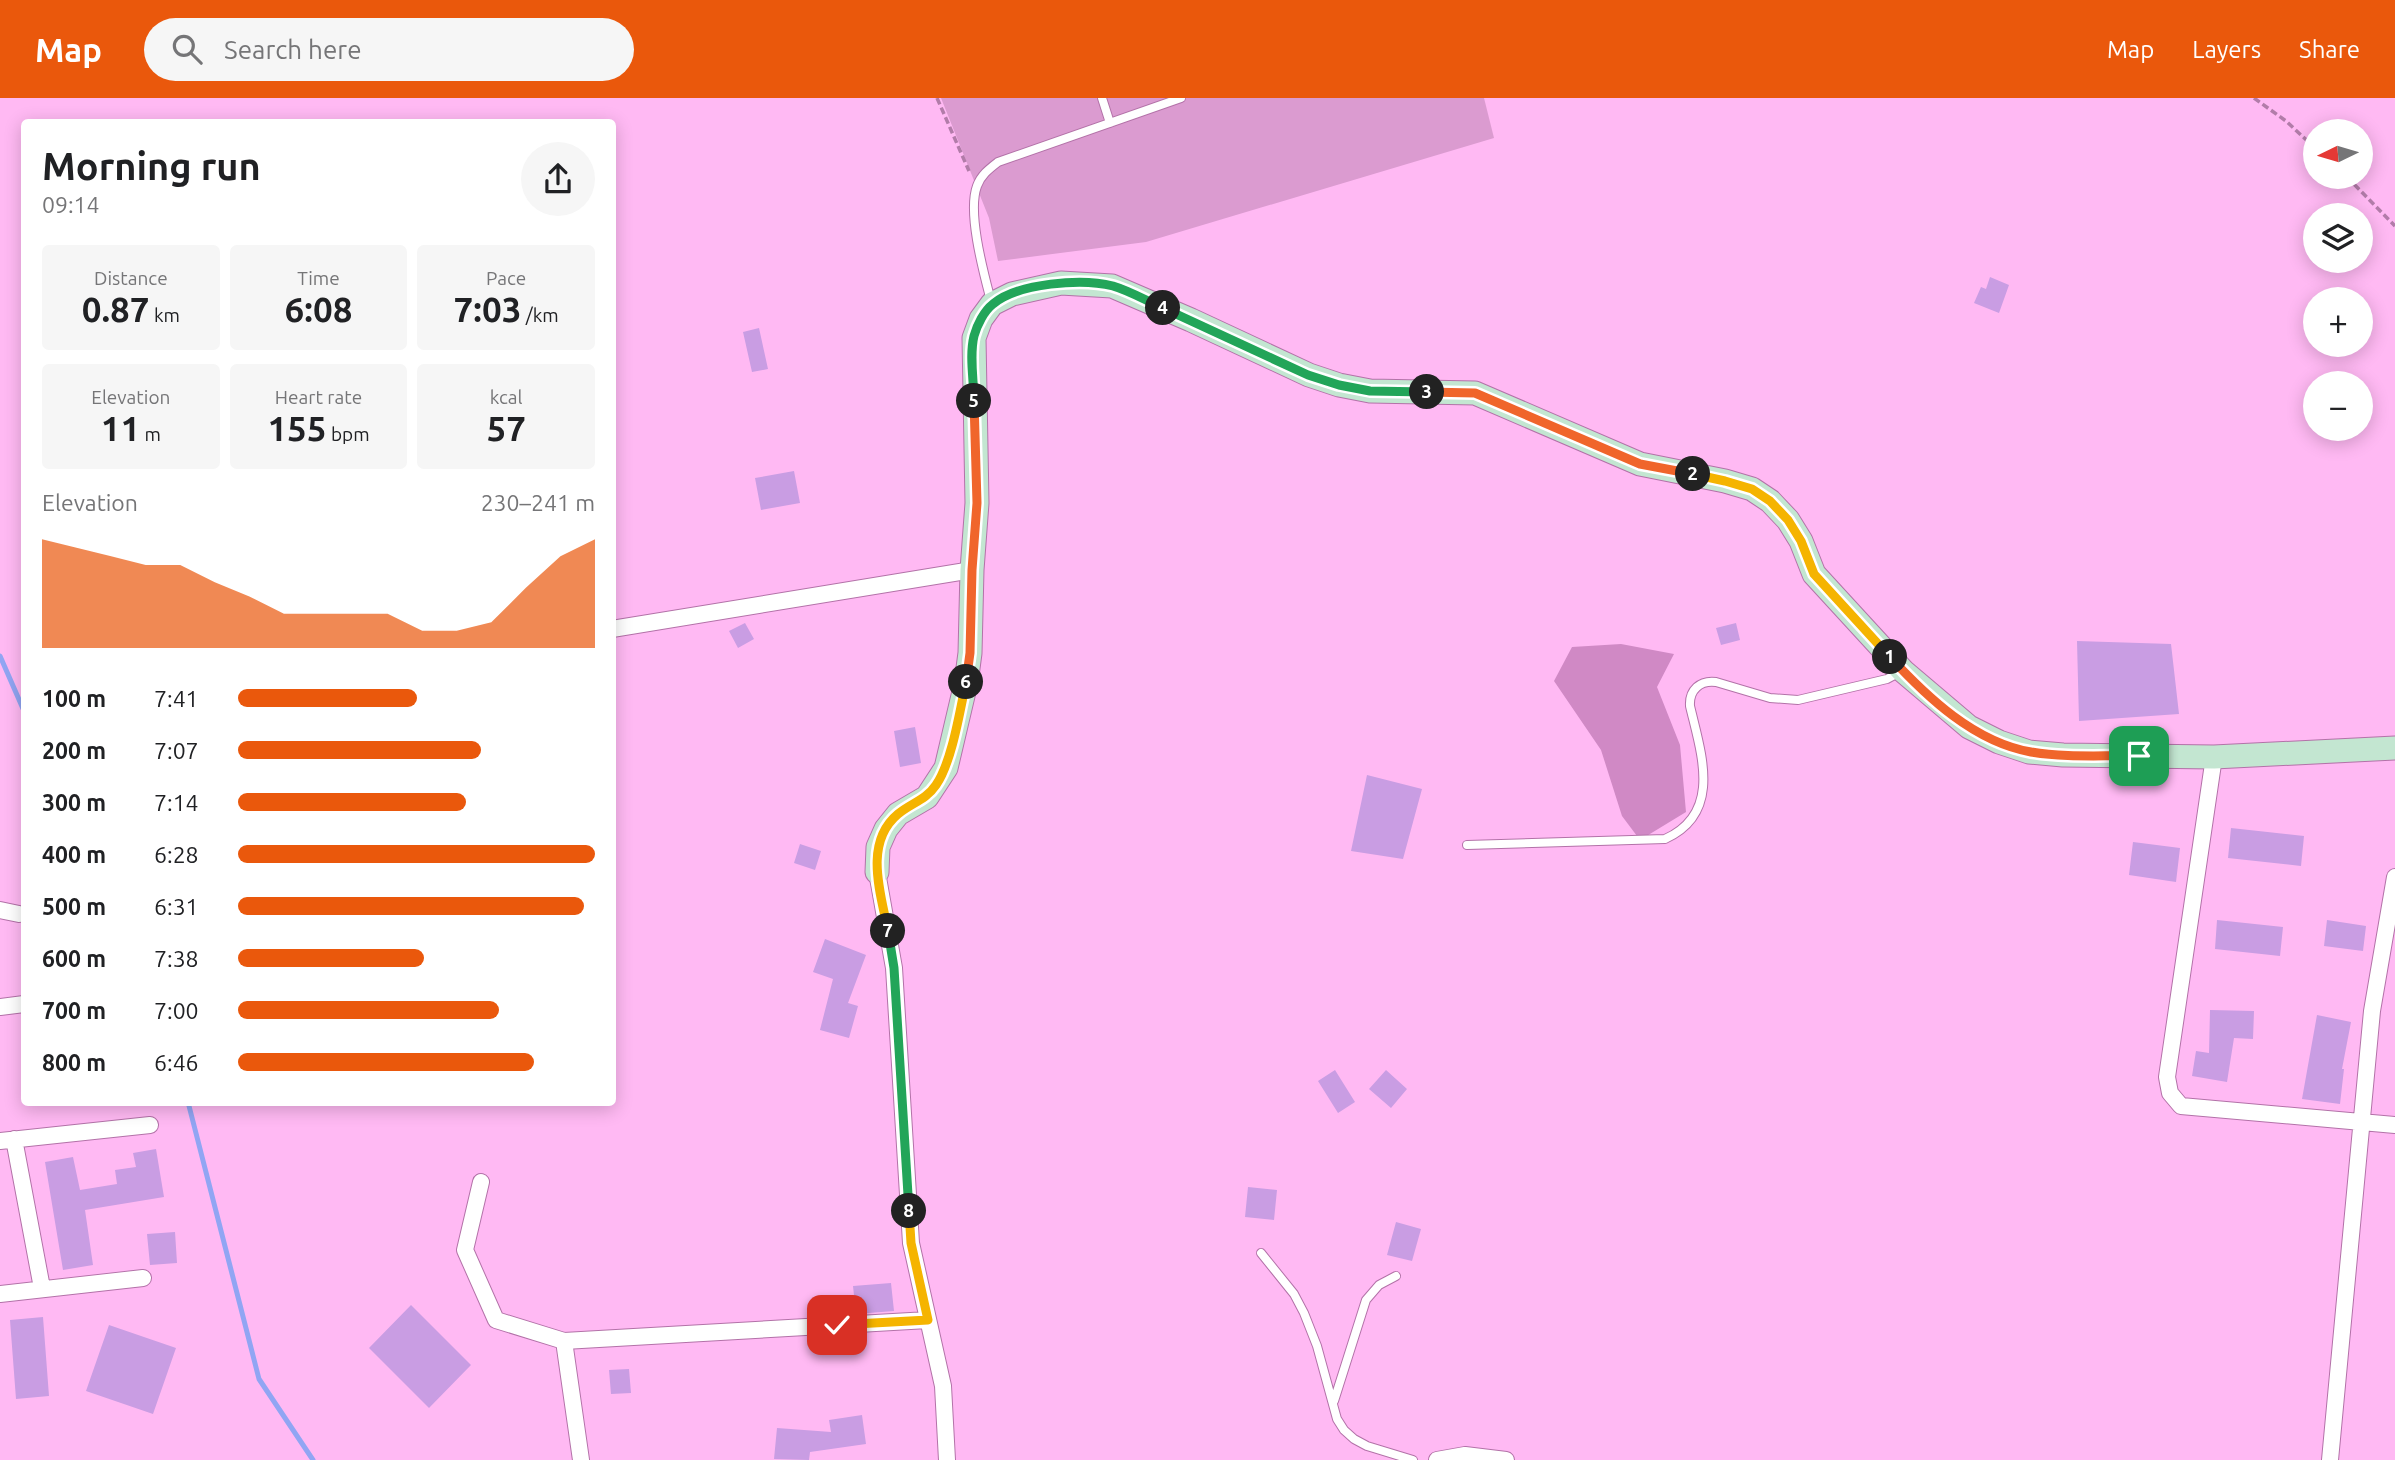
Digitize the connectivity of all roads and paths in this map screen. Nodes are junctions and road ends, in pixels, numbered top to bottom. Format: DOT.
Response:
graph roads {
  1 [pos="937,98"];
  2 [pos="1102,98"];
  3 [pos="1181,98"];
  4 [pos="2254,98"];
  5 [pos="1110,123"];
  6 [pos="2303,137"];
  7 [pos="977,185"];
  8 [pos="2359,189"];
  9 [pos="2395,226"];
  10 [pos="992,304"];
  11 [pos="972,570"];
  12 [pos="616,628"];
  13 [pos="1903,671"];
  14 [pos="2395,748"];
  15 [pos="2214,757"];
  16 [pos="1467,845"];
  17 [pos="877,872"];
  18 [pos="2395,877"];
  19 [pos="0,910"];
  20 [pos="19,914"];
  21 [pos="21,1004"];
  22 [pos="0,1007"];
  23 [pos="2361,1122"];
  24 [pos="150,1125"];
  25 [pos="2395,1125"];
  26 [pos="7,1140"];
  27 [pos="481,1182"];
  28 [pos="1261,1253"];
  29 [pos="1396,1276"];
  30 [pos="143,1278"];
  31 [pos="42,1288"];
  32 [pos="0,1294"];
  33 [pos="928,1320"];
  34 [pos="564,1341"];
  35 [pos="1334,1401"];
  36 [pos="581,1460"];
  37 [pos="947,1460"];
  38 [pos="1413,1460"];
  39 [pos="1437,1460"];
  40 [pos="1506,1460"];
  41 [pos="2330,1460"];
  1 -- 7 [label="path"];
  2 -- 5 [label="lane"];
  3 -- 5 [label="lane"];
  4 -- 6 [label="path"];
  5 -- 7 [label="lane"];
  7 -- 10 [label="lane"];
  8 -- 9 [label="path"];
  10 -- 11 [label="street"];
  10 -- 13 [label="street"];
  11 -- 12 [label="street"];
  11 -- 17 [label="street"];
  13 -- 15 [label="street"];
  13 -- 16 [label="lane"];
  14 -- 15 [label="street"];
  15 -- 23 [label="street"];
  17 -- 33 [label="street"];
  18 -- 23 [label="street"];
  19 -- 20 [label="street"];
  21 -- 22 [label="street"];
  23 -- 25 [label="street"];
  23 -- 41 [label="street"];
  24 -- 26 [label="street"];
  26 -- 31 [label="street"];
  27 -- 34 [label="street"];
  28 -- 35 [label="lane"];
  29 -- 35 [label="lane"];
  30 -- 31 [label="street"];
  31 -- 32 [label="street"];
  33 -- 34 [label="street"];
  33 -- 37 [label="street"];
  34 -- 36 [label="street"];
  35 -- 38 [label="lane"];
  39 -- 40 [label="street"];
}
